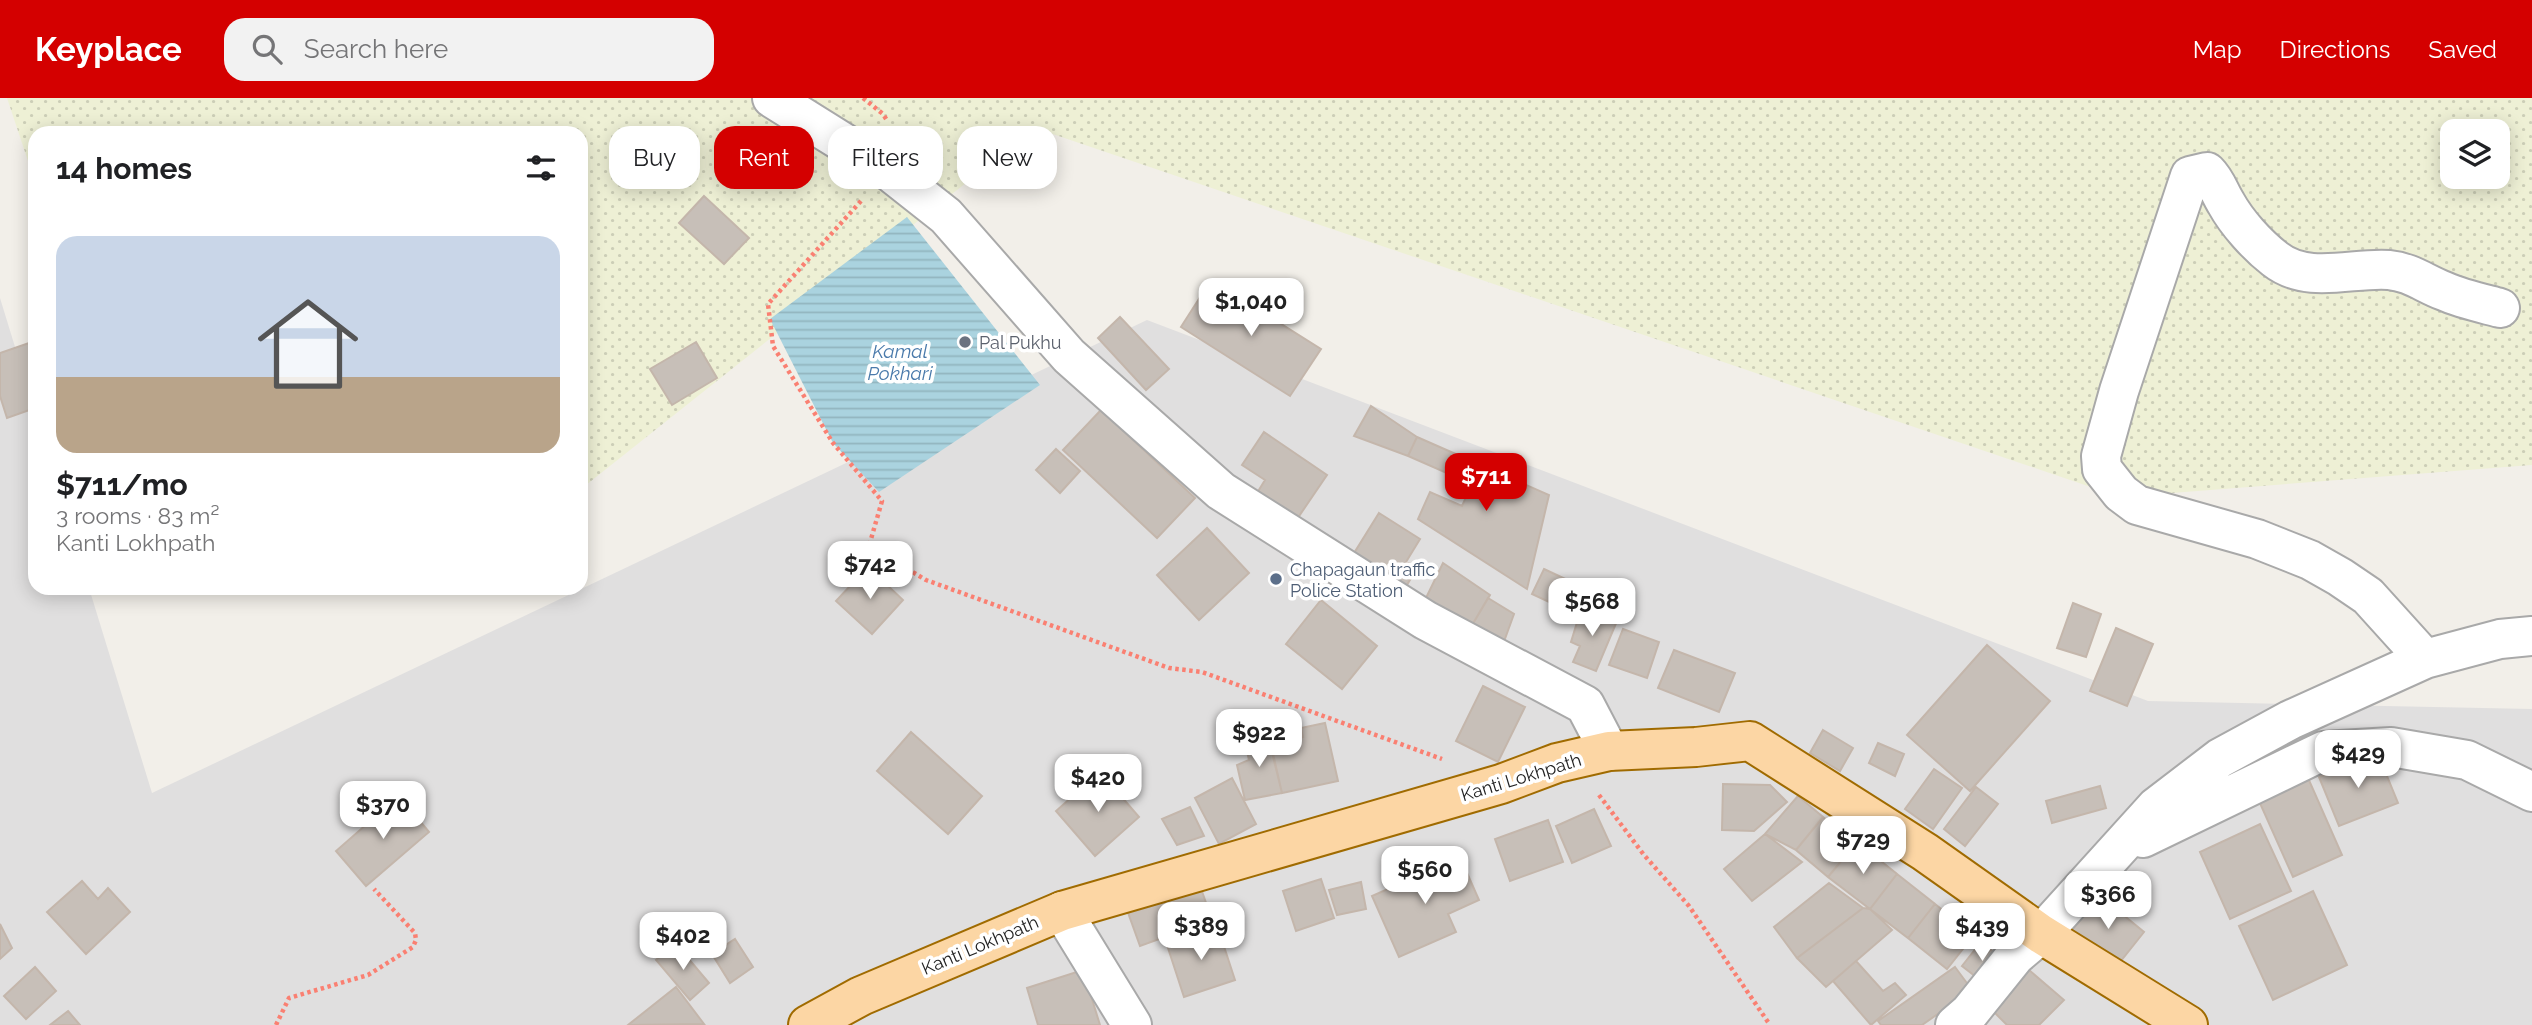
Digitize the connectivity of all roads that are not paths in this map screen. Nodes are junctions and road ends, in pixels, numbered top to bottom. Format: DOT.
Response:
graph roads {
  1 [pos="772,98"];
  2 [pos="2500,308"];
  3 [pos="2532,636"];
  4 [pos="2425,659"];
  5 [pos="1609,751"];
  6 [pos="2532,792"];
  7 [pos="2115,852"];
  8 [pos="1062,911"];
  9 [pos="2041,934"];
  10 [pos="808,1025"];
  11 [pos="1132,1025"];
  12 [pos="1955,1025"];
  13 [pos="2188,1025"];
  1 -- 5 [label="street"];
  2 -- 4 [label="street"];
  3 -- 4 [label="street"];
  4 -- 7 [label="street"];
  5 -- 8 [label="main road, Kanti Lokhpath"];
  5 -- 9 [label="main road, Kanti Lokhpath"];
  6 -- 7 [label="street"];
  7 -- 9 [label="street"];
  8 -- 10 [label="main road, Kanti Lokhpath"];
  8 -- 11 [label="street"];
  9 -- 12 [label="street"];
  9 -- 13 [label="main road, Kanti Lokhpath"];
}
